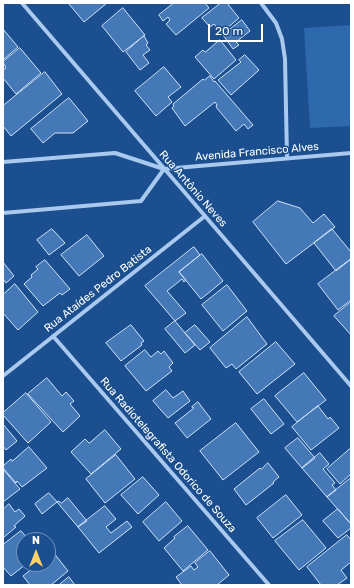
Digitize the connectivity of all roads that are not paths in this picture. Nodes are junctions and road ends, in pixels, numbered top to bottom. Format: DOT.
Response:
graph roads {
  1 [pos="22,3"];
  2 [pos="261,3"];
  3 [pos="351,152"];
  4 [pos="287,158"];
  5 [pos="3,162"];
  6 [pos="164,169"];
  7 [pos="3,213"];
  8 [pos="205,216"];
  9 [pos="53,336"];
  10 [pos="3,376"];
  11 [pos="351,386"];
  12 [pos="268,585"];
  1 -- 6 [label="street, Rua Antônio Neves"];
  2 -- 4 [label="street"];
  3 -- 4 [label="street, Avenida Francisco Alves"];
  4 -- 6 [label="street, Avenida Francisco Alves"];
  5 -- 6 [label="street, Avenida Francisco Alves"];
  6 -- 7 [label="street"];
  6 -- 8 [label="street, Rua Antônio Neves"];
  8 -- 9 [label="street, Rua Ataídes Pedro Batista"];
  8 -- 11 [label="street, Rua Antônio Neves"];
  9 -- 10 [label="street, Rua Ataídes Pedro Batista"];
  9 -- 12 [label="street, Rua Radiotelegrafista Odorico de Souza"];
}
